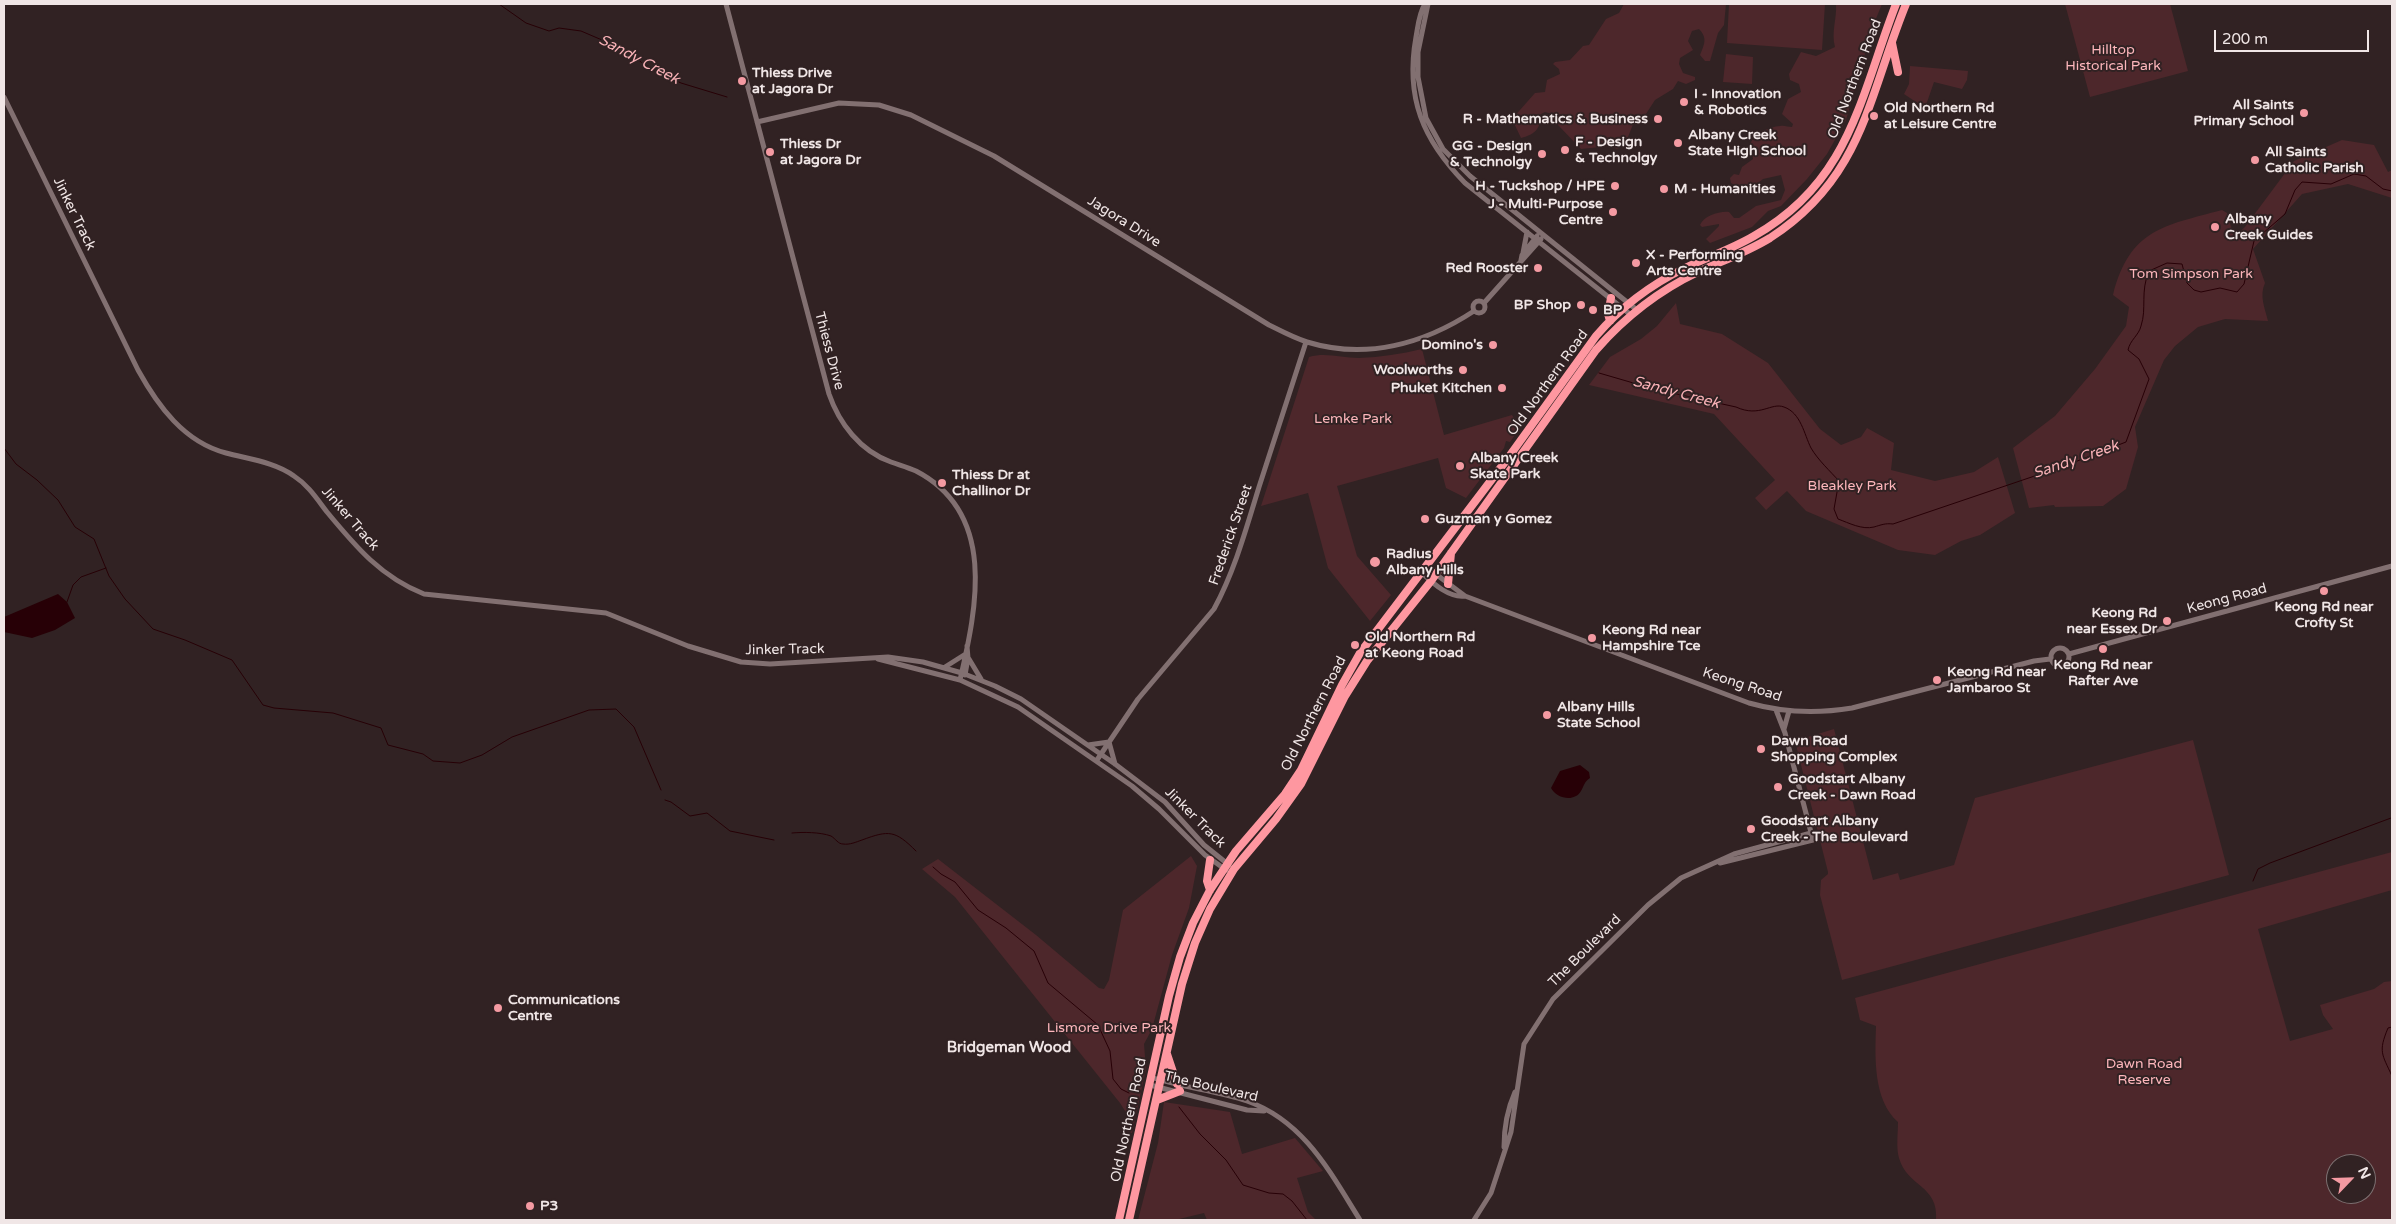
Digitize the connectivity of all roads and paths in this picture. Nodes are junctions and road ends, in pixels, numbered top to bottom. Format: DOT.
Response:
graph roads {
  1 [pos="726,4"];
  2 [pos="1426,4"];
  3 [pos="1896,4"];
  4 [pos="1906,4"];
  5 [pos="1892,43"];
  6 [pos="1898,72"];
  7 [pos="4,97"];
  8 [pos="757,122"];
  9 [pos="1528,232"];
  10 [pos="1542,233"];
  11 [pos="1537,240"];
  12 [pos="1522,257"];
  13 [pos="1611,298"];
  14 [pos="1484,303"];
  15 [pos="1627,306"];
  16 [pos="1474,311"];
  17 [pos="1634,312"];
  18 [pos="1610,321"];
  19 [pos="1306,342"];
  20 [pos="1451,553"];
  21 [pos="2392,566"];
  22 [pos="1423,569"];
  23 [pos="1433,578"];
  24 [pos="1448,584"];
  25 [pos="1466,596"];
  26 [pos="2068,654"];
  27 [pos="966,656"];
  28 [pos="875,658"];
  29 [pos="2050,659"];
  30 [pos="944,667"];
  31 [pos="964,673"];
  32 [pos="962,680"];
  33 [pos="982,680"];
  34 [pos="1776,710"];
  35 [pos="1789,712"];
  36 [pos="1784,730"];
  37 [pos="1109,742"];
  38 [pos="1088,745"];
  39 [pos="1101,754"];
  40 [pos="1097,760"];
  41 [pos="1115,764"];
  42 [pos="1811,833"];
  43 [pos="1210,860"];
  44 [pos="1715,864"];
  45 [pos="1225,866"];
  46 [pos="1233,871"];
  47 [pos="1210,890"];
  48 [pos="1167,1054"];
  49 [pos="1150,1081"];
  50 [pos="1160,1083"];
  51 [pos="1179,1087"];
  52 [pos="1157,1100"];
  53 [pos="1119,1220"];
  54 [pos="1129,1220"];
  55 [pos="1360,1220"];
  56 [pos="1474,1220"];
  1 -- 8 [label="street, Thiess Drive"];
  2 -- 9 [label="street"];
  2 -- 10 [label="street"];
  3 -- 15 [label="highway, Old Northern Road"];
  4 -- 5 [label="highway, Old Northern Road"];
  5 -- 6 [label="highway"];
  5 -- 17 [label="highway, Old Northern Road"];
  7 -- 28 [label="street, Jinker Track"];
  8 -- 19 [label="street, Jagora Drive"];
  8 -- 27 [label="street, Thiess Drive"];
  9 -- 11 [label="street"];
  9 -- 12 [label="street"];
  10 -- 11 [label="street"];
  10 -- 15 [label="street"];
  11 -- 12 [label="street"];
  11 -- 13 [label="street"];
  12 -- 14 [label="street"];
  13 -- 15 [label="street"];
  13 -- 18 [label="highway"];
  14 -- 16 [label="street"];
  14 -- 16 [label="street"];
  15 -- 17 [label="street"];
  15 -- 17 [label="street"];
  15 -- 18 [label="highway, Old Northern Road"];
  16 -- 19 [label="street, Jagora Drive"];
  17 -- 20 [label="highway, Old Northern Road"];
  18 -- 22 [label="highway, Old Northern Road"];
  19 -- 37 [label="street, Frederick Street"];
  20 -- 23 [label="highway, Old Northern Road"];
  20 -- 24 [label="highway"];
  21 -- 26 [label="street, Keong Road"];
  22 -- 23 [label="street, Keong Road"];
  22 -- 45 [label="highway, Old Northern Road"];
  23 -- 24 [label="street, Keong Road"];
  23 -- 25 [label="street, Keong Road"];
  23 -- 46 [label="highway, Old Northern Road"];
  24 -- 25 [label="street, Keong Road"];
  25 -- 34 [label="street, Keong Road"];
  26 -- 29 [label="street, Keong Road"];
  26 -- 29 [label="street, Keong Road"];
  27 -- 30 [label="street"];
  27 -- 31 [label="street, Thiess Drive"];
  27 -- 33 [label="street"];
  28 -- 30 [label="street, Jinker Track"];
  28 -- 32 [label="street, Jinker Track"];
  29 -- 35 [label="street, Keong Road"];
  30 -- 31 [label="street, Jinker Track"];
  31 -- 32 [label="street, Thiess Drive"];
  31 -- 33 [label="street, Jinker Track"];
  32 -- 40 [label="street, Jinker Track"];
  33 -- 38 [label="street, Jinker Track"];
  34 -- 35 [label="street, Keong Road"];
  34 -- 36 [label="street"];
  35 -- 36 [label="street"];
  36 -- 42 [label="street"];
  37 -- 38 [label="street"];
  37 -- 39 [label="street, Frederick Street"];
  37 -- 41 [label="street"];
  38 -- 39 [label="street, Jinker Track"];
  39 -- 40 [label="street, Frederick Street"];
  39 -- 41 [label="street, Jinker Track"];
  40 -- 43 [label="street, Jinker Track"];
  41 -- 45 [label="street, Jinker Track"];
  42 -- 44 [label="street, The Boulevard"];
  42 -- 44 [label="street, The Boulevard"];
  43 -- 45 [label="street, Jinker Track"];
  43 -- 47 [label="highway"];
  44 -- 56 [label="street, The Boulevard"];
  45 -- 46 [label="street, Jinker Track"];
  45 -- 47 [label="highway, Old Northern Road"];
  46 -- 48 [label="highway, Old Northern Road"];
  47 -- 49 [label="highway, Old Northern Road"];
  48 -- 50 [label="highway, Old Northern Road"];
  48 -- 51 [label="highway"];
  49 -- 50 [label="street, The Boulevard"];
  49 -- 53 [label="highway, Old Northern Road"];
  50 -- 51 [label="street, The Boulevard"];
  50 -- 52 [label="highway, Old Northern Road"];
  51 -- 52 [label="highway"];
  51 -- 55 [label="street, The Boulevard"];
  52 -- 54 [label="highway, Old Northern Road"];
}
